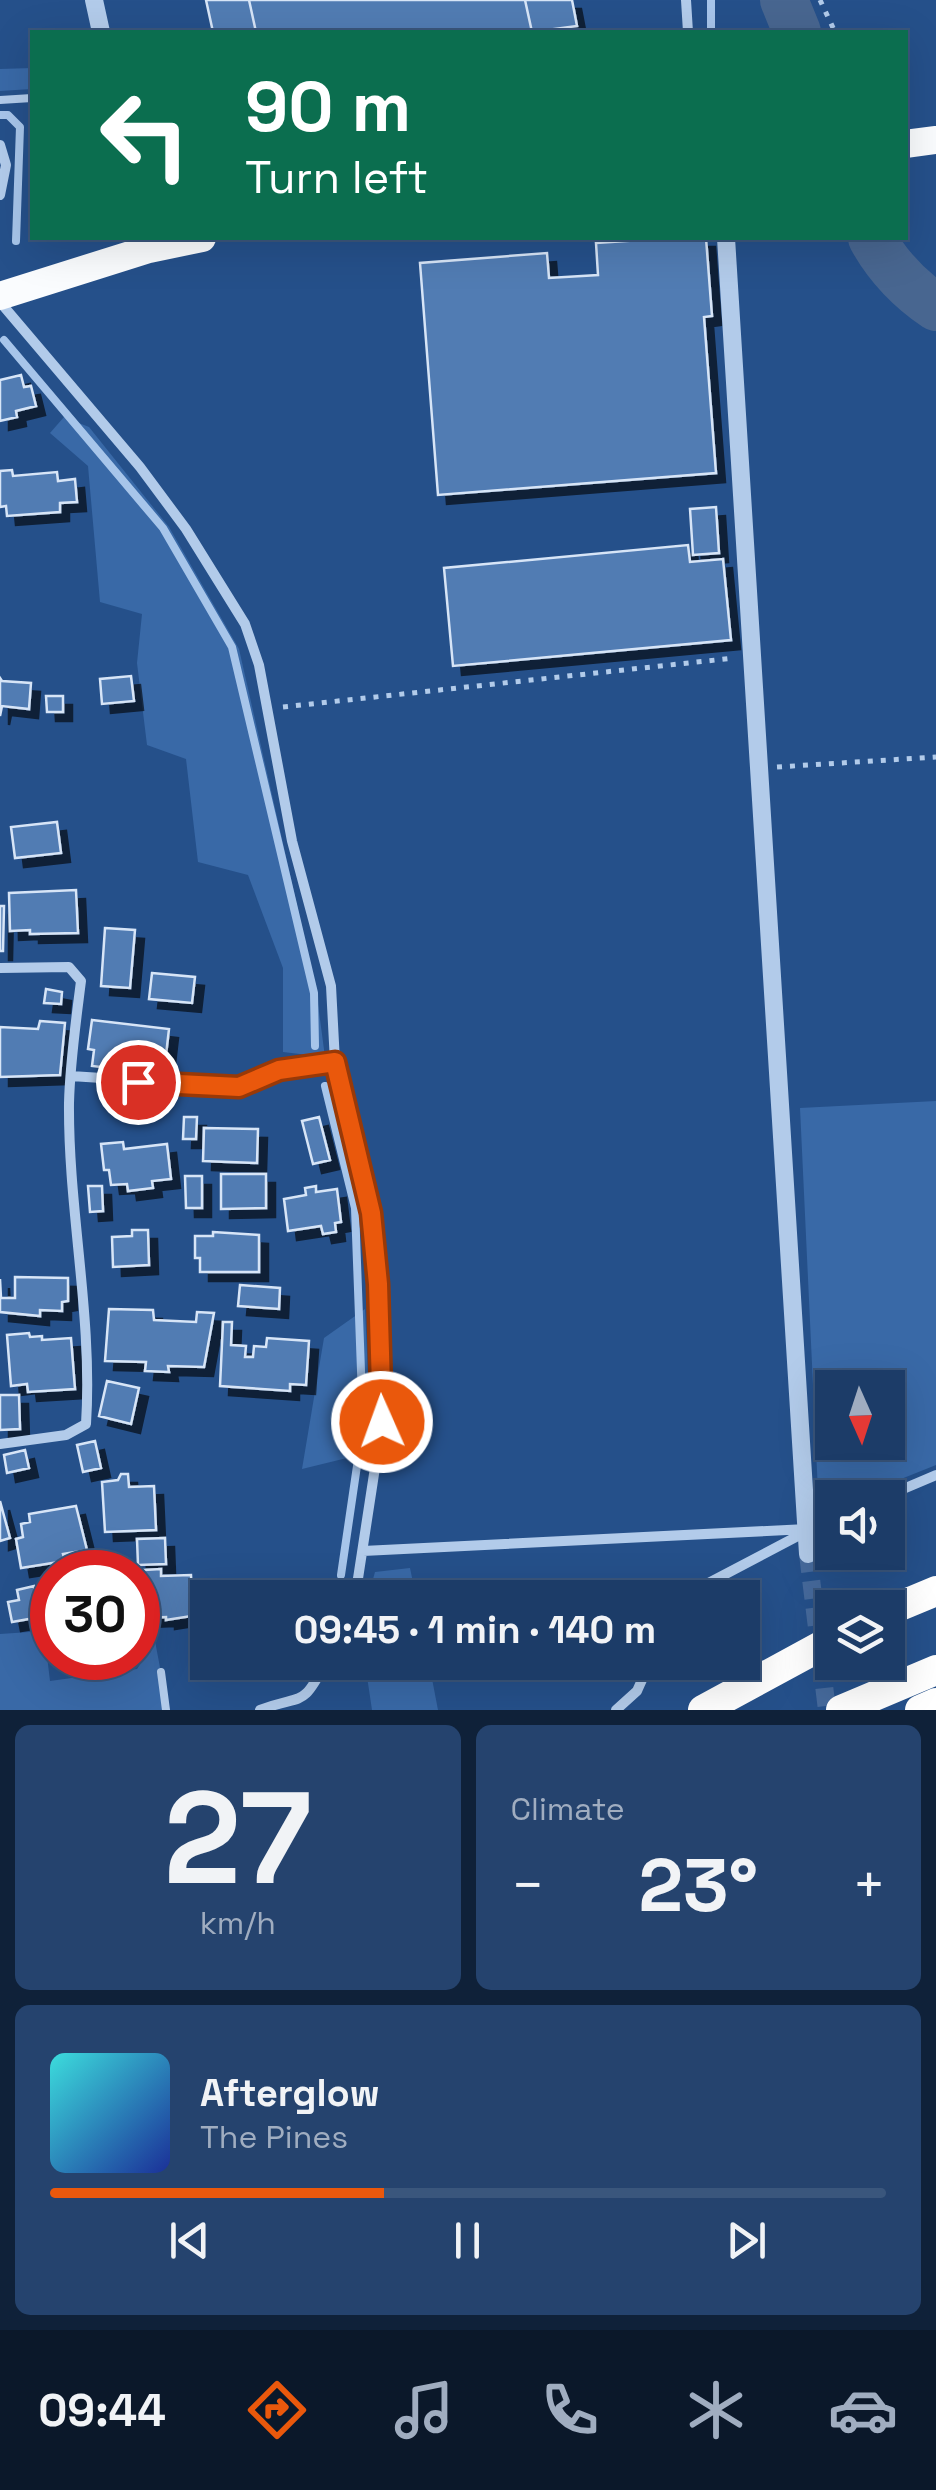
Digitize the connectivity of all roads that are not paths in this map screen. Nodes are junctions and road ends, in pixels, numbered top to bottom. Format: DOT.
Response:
graph roads {
  1 [pos="94,0"];
  2 [pos="686,0"];
  3 [pos="101,30"];
  4 [pos="688,30"];
  5 [pos="30,98"];
  6 [pos="0,100"];
  7 [pos="936,140"];
  8 [pos="908,144"];
  9 [pos="0,146"];
  10 [pos="0,194"];
  11 [pos="180,240"];
  12 [pos="726,240"];
  13 [pos="147,243"];
  14 [pos="0,299"];
  15 [pos="0,968"];
  16 [pos="335,1062"];
  17 [pos="71,1076"];
  18 [pos="0,1444"];
  19 [pos="936,1475"];
  20 [pos="905,1488"];
  21 [pos="815,1525"];
  22 [pos="807,1529"];
  23 [pos="363,1550"];
  24 [pos="808,1554"];
  25 [pos="358,1580"];
  26 [pos="713,1580"];
  27 [pos="936,1591"];
  28 [pos="905,1605"];
  29 [pos="815,1649"];
  30 [pos="936,1670"];
  31 [pos="160,1672"];
  32 [pos="317,1680"];
  33 [pos="642,1680"];
  34 [pos="936,1703"];
  35 [pos="166,1710"];
  36 [pos="260,1710"];
  37 [pos="616,1710"];
  38 [pos="702,1710"];
  39 [pos="841,1710"];
  40 [pos="920,1710"];
  1 -- 3 [label="street"];
  2 -- 4 [label="street"];
  5 -- 6 [label="lane"];
  7 -- 8 [label="highway"];
  9 -- 10 [label="street"];
  11 -- 13 [label="highway"];
  12 -- 22 [label="street"];
  13 -- 14 [label="highway"];
  14 -- 16 [label="street"];
  15 -- 17 [label="street"];
  16 -- 17 [label="street"];
  16 -- 23 [label="street"];
  17 -- 18 [label="street"];
  19 -- 20 [label="street"];
  21 -- 22 [label="street"];
  22 -- 23 [label="street"];
  22 -- 24 [label="street"];
  22 -- 26 [label="street"];
  23 -- 25 [label="street"];
  27 -- 28 [label="highway"];
  29 -- 38 [label="highway"];
  30 -- 39 [label="highway"];
  31 -- 35 [label="lane"];
  32 -- 36 [label="street"];
  33 -- 37 [label="street"];
  34 -- 40 [label="highway"];
}
